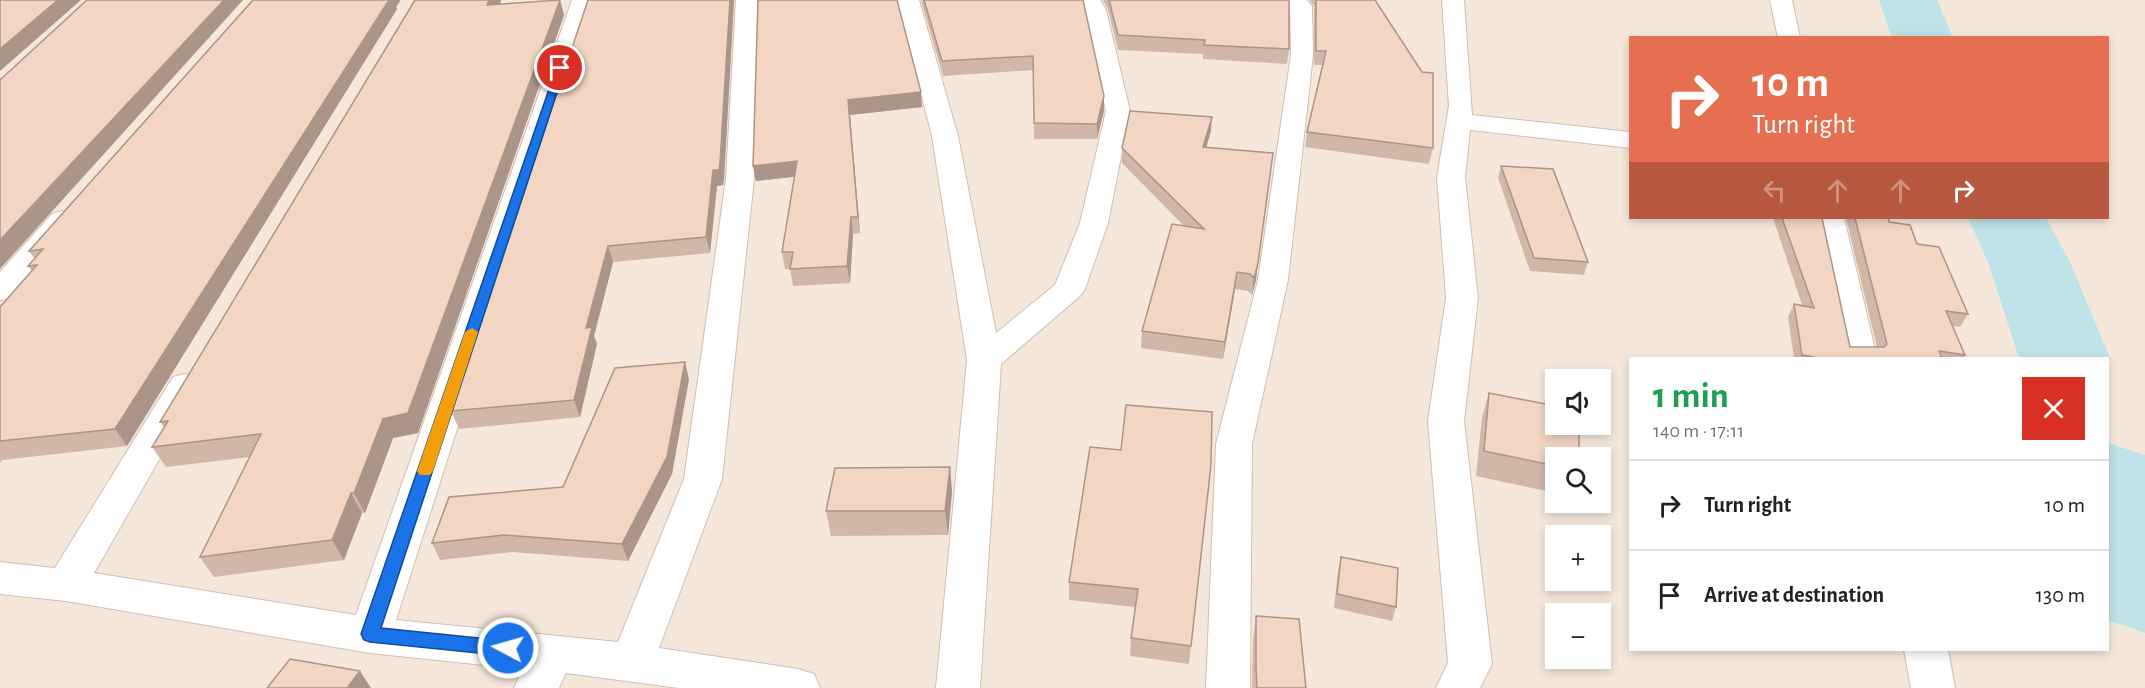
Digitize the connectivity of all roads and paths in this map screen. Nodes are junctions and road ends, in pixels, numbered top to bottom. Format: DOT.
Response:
graph roads {
  1 [pos="583,0"];
  2 [pos="747,0"];
  3 [pos="908,0"];
  4 [pos="1089,0"];
  5 [pos="1296,0"];
  6 [pos="1453,0"];
  7 [pos="1781,0"];
  8 [pos="1789,36"];
  9 [pos="1458,121"];
  10 [pos="1629,140"];
  11 [pos="78,202"];
  12 [pos="1830,219"];
  13 [pos="0,291"];
  14 [pos="1862,357"];
  15 [pos="201,359"];
  16 [pos="984,360"];
  17 [pos="0,578"];
  18 [pos="66,585"];
  19 [pos="370,634"];
  20 [pos="1926,651"];
  21 [pos="632,662"];
  22 [pos="545,671"];
  23 [pos="798,688"];
  24 [pos="957,688"];
  25 [pos="1228,688"];
  26 [pos="1458,688"];
  27 [pos="1933,688"];
  1 -- 19 [label="street"];
  2 -- 21 [label="street"];
  3 -- 16 [label="street"];
  4 -- 16 [label="street"];
  5 -- 25 [label="street"];
  6 -- 9 [label="street"];
  7 -- 8 [label="street"];
  9 -- 10 [label="street"];
  9 -- 26 [label="street"];
  11 -- 13 [label="street"];
  12 -- 14 [label="street"];
  15 -- 18 [label="street"];
  16 -- 24 [label="street"];
  17 -- 18 [label="street"];
  18 -- 19 [label="street"];
  19 -- 22 [label="street"];
  20 -- 27 [label="street"];
  21 -- 22 [label="street"];
  21 -- 23 [label="street"];
}
